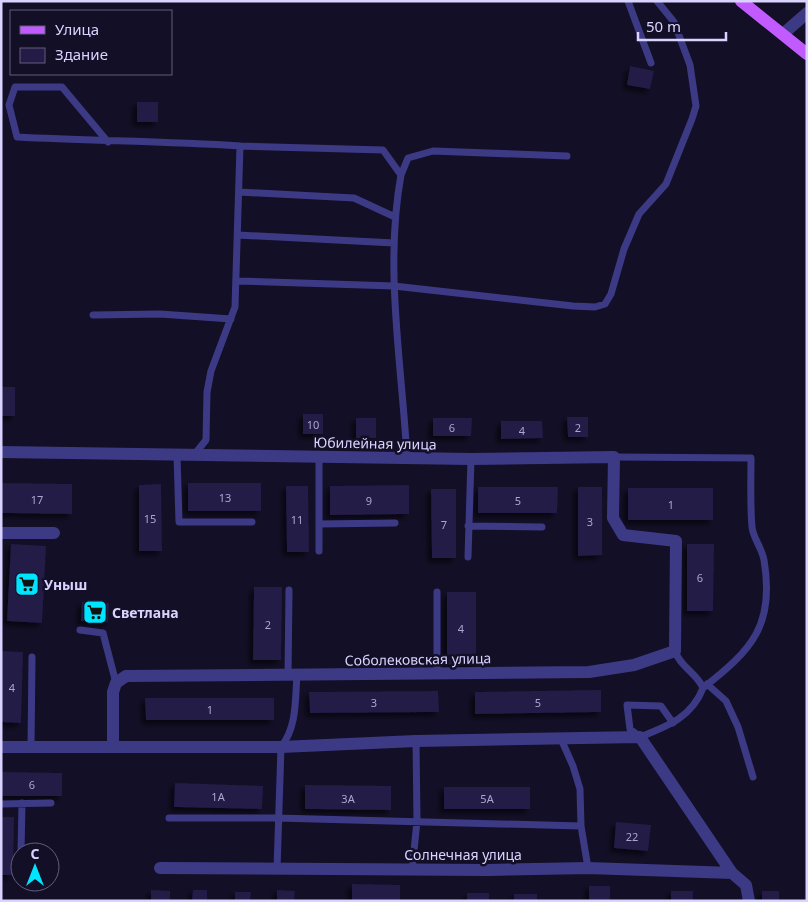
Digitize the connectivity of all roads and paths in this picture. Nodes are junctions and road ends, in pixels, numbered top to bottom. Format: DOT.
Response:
graph roads {
  1 [pos="628,1"];
  2 [pos="657,1"];
  3 [pos="741,1"];
  4 [pos="807,13"];
  5 [pos="783,34"];
  6 [pos="807,54"];
  7 [pos="651,63"];
  8 [pos="108,142"];
  9 [pos="240,146"];
  10 [pos="567,156"];
  11 [pos="400,175"];
  12 [pos="239,192"];
  13 [pos="395,217"];
  14 [pos="238,235"];
  15 [pos="394,243"];
  16 [pos="237,281"];
  17 [pos="394,286"];
  18 [pos="92,315"];
  19 [pos="231,319"];
  20 [pos="1,452"];
  21 [pos="177,455"];
  22 [pos="194,455"];
  23 [pos="319,456"];
  24 [pos="614,457"];
  25 [pos="407,458"];
  26 [pos="472,459"];
  27 [pos="252,522"];
  28 [pos="395,523"];
  29 [pos="318,524"];
  30 [pos="468,526"];
  31 [pos="542,527"];
  32 [pos="1,533"];
  33 [pos="54,533"];
  34 [pos="319,551"];
  35 [pos="468,558"];
  36 [pos="289,590"];
  37 [pos="437,592"];
  38 [pos="80,630"];
  39 [pos="675,651"];
  40 [pos="32,657"];
  41 [pos="437,673"];
  42 [pos="293,675"];
  43 [pos="116,682"];
  44 [pos="705,686"];
  45 [pos="672,723"];
  46 [pos="640,737"];
  47 [pos="561,739"];
  48 [pos="416,741"];
  49 [pos="1,747"];
  50 [pos="31,747"];
  51 [pos="113,747"];
  52 [pos="281,747"];
  53 [pos="753,777"];
  54 [pos="52,803"];
  55 [pos="1,804"];
  56 [pos="22,804"];
  57 [pos="169,818"];
  58 [pos="277,818"];
  59 [pos="417,821"];
  60 [pos="581,826"];
  61 [pos="21,842"];
  62 [pos="160,868"];
  63 [pos="588,868"];
  64 [pos="277,869"];
  65 [pos="412,870"];
  66 [pos="732,873"];
  67 [pos="749,901"];
  1 -- 7 [label="lane"];
  2 -- 17 [label="lane"];
  3 -- 5 [label="main road"];
  4 -- 5 [label="street"];
  5 -- 6 [label="main road"];
  8 -- 8 [label="lane"];
  8 -- 9 [label="lane"];
  9 -- 11 [label="lane"];
  9 -- 12 [label="lane"];
  10 -- 11 [label="lane"];
  11 -- 13 [label="lane"];
  12 -- 13 [label="lane"];
  12 -- 14 [label="lane"];
  13 -- 15 [label="lane"];
  14 -- 15 [label="lane"];
  14 -- 16 [label="lane"];
  15 -- 17 [label="lane"];
  16 -- 17 [label="lane"];
  16 -- 19 [label="lane"];
  17 -- 25 [label="lane"];
  18 -- 19 [label="lane"];
  19 -- 22 [label="lane"];
  20 -- 21 [label="street, Юбилейная улица"];
  21 -- 22 [label="street, Юбилейная улица"];
  21 -- 27 [label="lane"];
  22 -- 23 [label="street, Юбилейная улица"];
  23 -- 25 [label="street, Юбилейная улица"];
  23 -- 29 [label="lane"];
  24 -- 26 [label="street, Юбилейная улица"];
  24 -- 39 [label="street"];
  24 -- 44 [label="lane"];
  25 -- 26 [label="street, Юбилейная улица"];
  26 -- 30 [label="lane"];
  28 -- 29 [label="lane"];
  29 -- 34 [label="lane"];
  30 -- 31 [label="lane"];
  30 -- 35 [label="lane"];
  32 -- 33 [label="street"];
  36 -- 42 [label="lane"];
  37 -- 41 [label="lane"];
  38 -- 43 [label="lane"];
  39 -- 41 [label="street, Соболековская улица"];
  39 -- 44 [label="lane"];
  40 -- 50 [label="lane"];
  41 -- 42 [label="street, Соболековская улица"];
  42 -- 43 [label="street, Соболековская улица"];
  42 -- 52 [label="lane"];
  43 -- 51 [label="street"];
  44 -- 45 [label="lane"];
  44 -- 53 [label="lane"];
  45 -- 46 [label="lane"];
  45 -- 46 [label="lane"];
  46 -- 47 [label="street"];
  46 -- 66 [label="street"];
  47 -- 48 [label="street"];
  47 -- 60 [label="lane"];
  48 -- 52 [label="street"];
  48 -- 59 [label="lane"];
  49 -- 50 [label="street"];
  50 -- 51 [label="street"];
  51 -- 52 [label="street"];
  52 -- 58 [label="lane"];
  54 -- 56 [label="lane"];
  55 -- 56 [label="lane"];
  56 -- 61 [label="lane"];
  57 -- 58 [label="lane"];
  58 -- 59 [label="lane"];
  58 -- 64 [label="lane"];
  59 -- 60 [label="lane"];
  59 -- 65 [label="lane"];
  60 -- 63 [label="lane"];
  62 -- 64 [label="street, Солнечная улица"];
  63 -- 65 [label="street, Солнечная улица"];
  63 -- 66 [label="street, Солнечная улица"];
  64 -- 65 [label="street, Солнечная улица"];
  66 -- 67 [label="street"];
}
